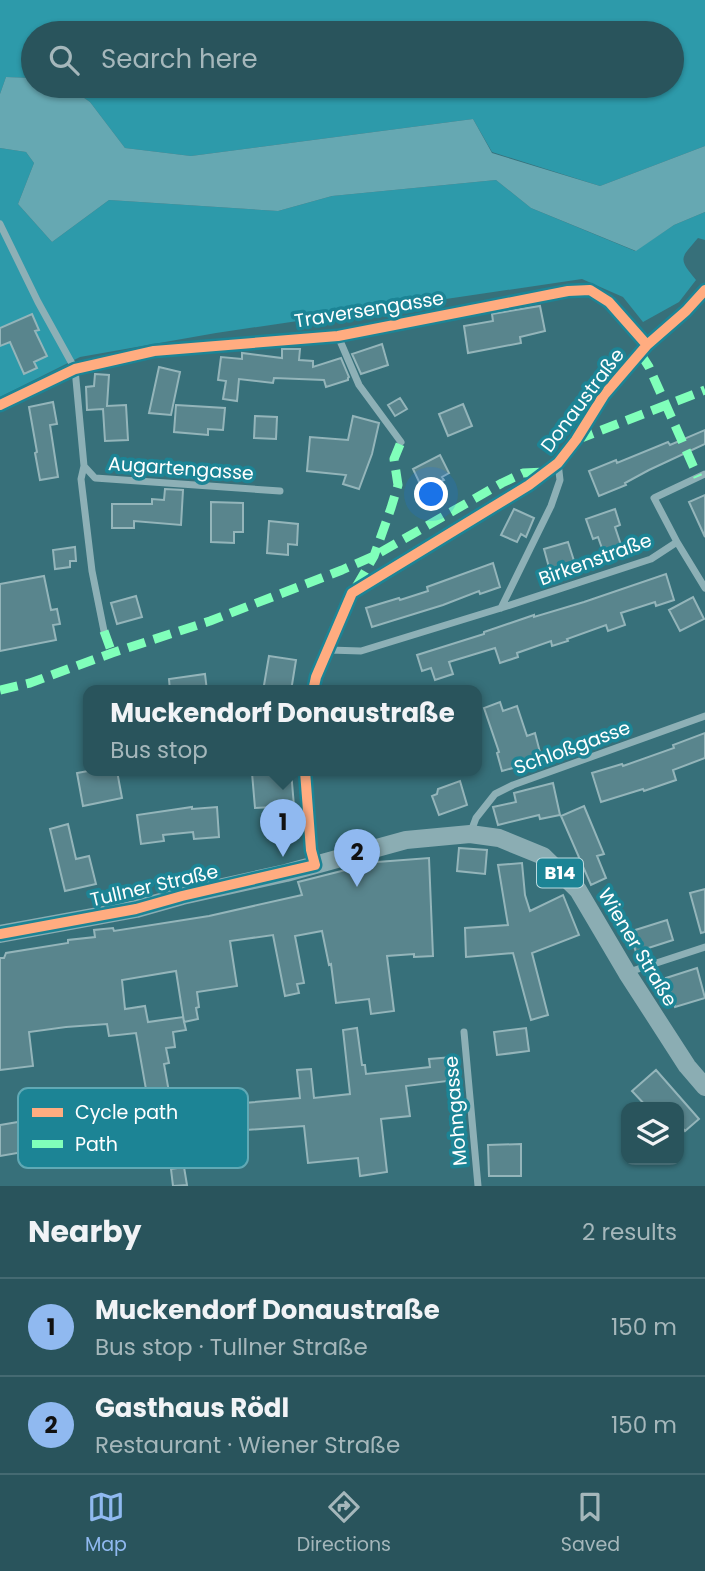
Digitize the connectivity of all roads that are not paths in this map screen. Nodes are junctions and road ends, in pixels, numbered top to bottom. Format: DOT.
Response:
graph roads {
  1 [pos="0,225"];
  2 [pos="705,290"];
  3 [pos="338,336"];
  4 [pos="647,345"];
  5 [pos="75,369"];
  6 [pos="0,405"];
  7 [pos="401,442"];
  8 [pos="558,463"];
  9 [pos="84,466"];
  10 [pos="705,474"];
  11 [pos="280,491"];
  12 [pos="677,542"];
  13 [pos="705,588"];
  14 [pos="500,608"];
  15 [pos="104,631"];
  16 [pos="329,650"];
  17 [pos="314,685"];
  18 [pos="705,716"];
  19 [pos="305,776"];
  20 [pos="470,834"];
  21 [pos="315,865"];
  22 [pos="0,934"];
  23 [pos="705,947"];
  24 [pos="627,973"];
  25 [pos="464,1032"];
  26 [pos="705,1087"];
  27 [pos="478,1186"];
  1 -- 5 [label="street"];
  2 -- 4 [label="street, Donaustraße"];
  3 -- 4 [label="street, Traversengasse"];
  3 -- 5 [label="street, Traversengasse"];
  3 -- 7 [label="street, Traversengasse"];
  4 -- 8 [label="street, Donaustraße"];
  5 -- 6 [label="street, Traversengasse"];
  5 -- 9 [label="street, Augartengasse"];
  8 -- 14 [label="street, Birkenstraße"];
  8 -- 16 [label="street, Donaustraße"];
  9 -- 11 [label="street, Augartengasse"];
  9 -- 15 [label="street, Augartengasse"];
  10 -- 12 [label="street, Birkenstraße"];
  12 -- 13 [label="street"];
  12 -- 14 [label="street, Birkenstraße"];
  14 -- 16 [label="street, Birkenstraße"];
  16 -- 17 [label="street, Donaustraße"];
  18 -- 20 [label="street, Schloßgasse"];
  19 -- 21 [label="street"];
  20 -- 21 [label="main road, Wiener Straße / B14"];
  20 -- 24 [label="main road, Wiener Straße / B14"];
  21 -- 22 [label="main road, Tullner Straße / B14"];
  23 -- 24 [label="street"];
  24 -- 26 [label="main road, Wiener Straße / B14"];
  25 -- 27 [label="street, Mohngasse"];
}
